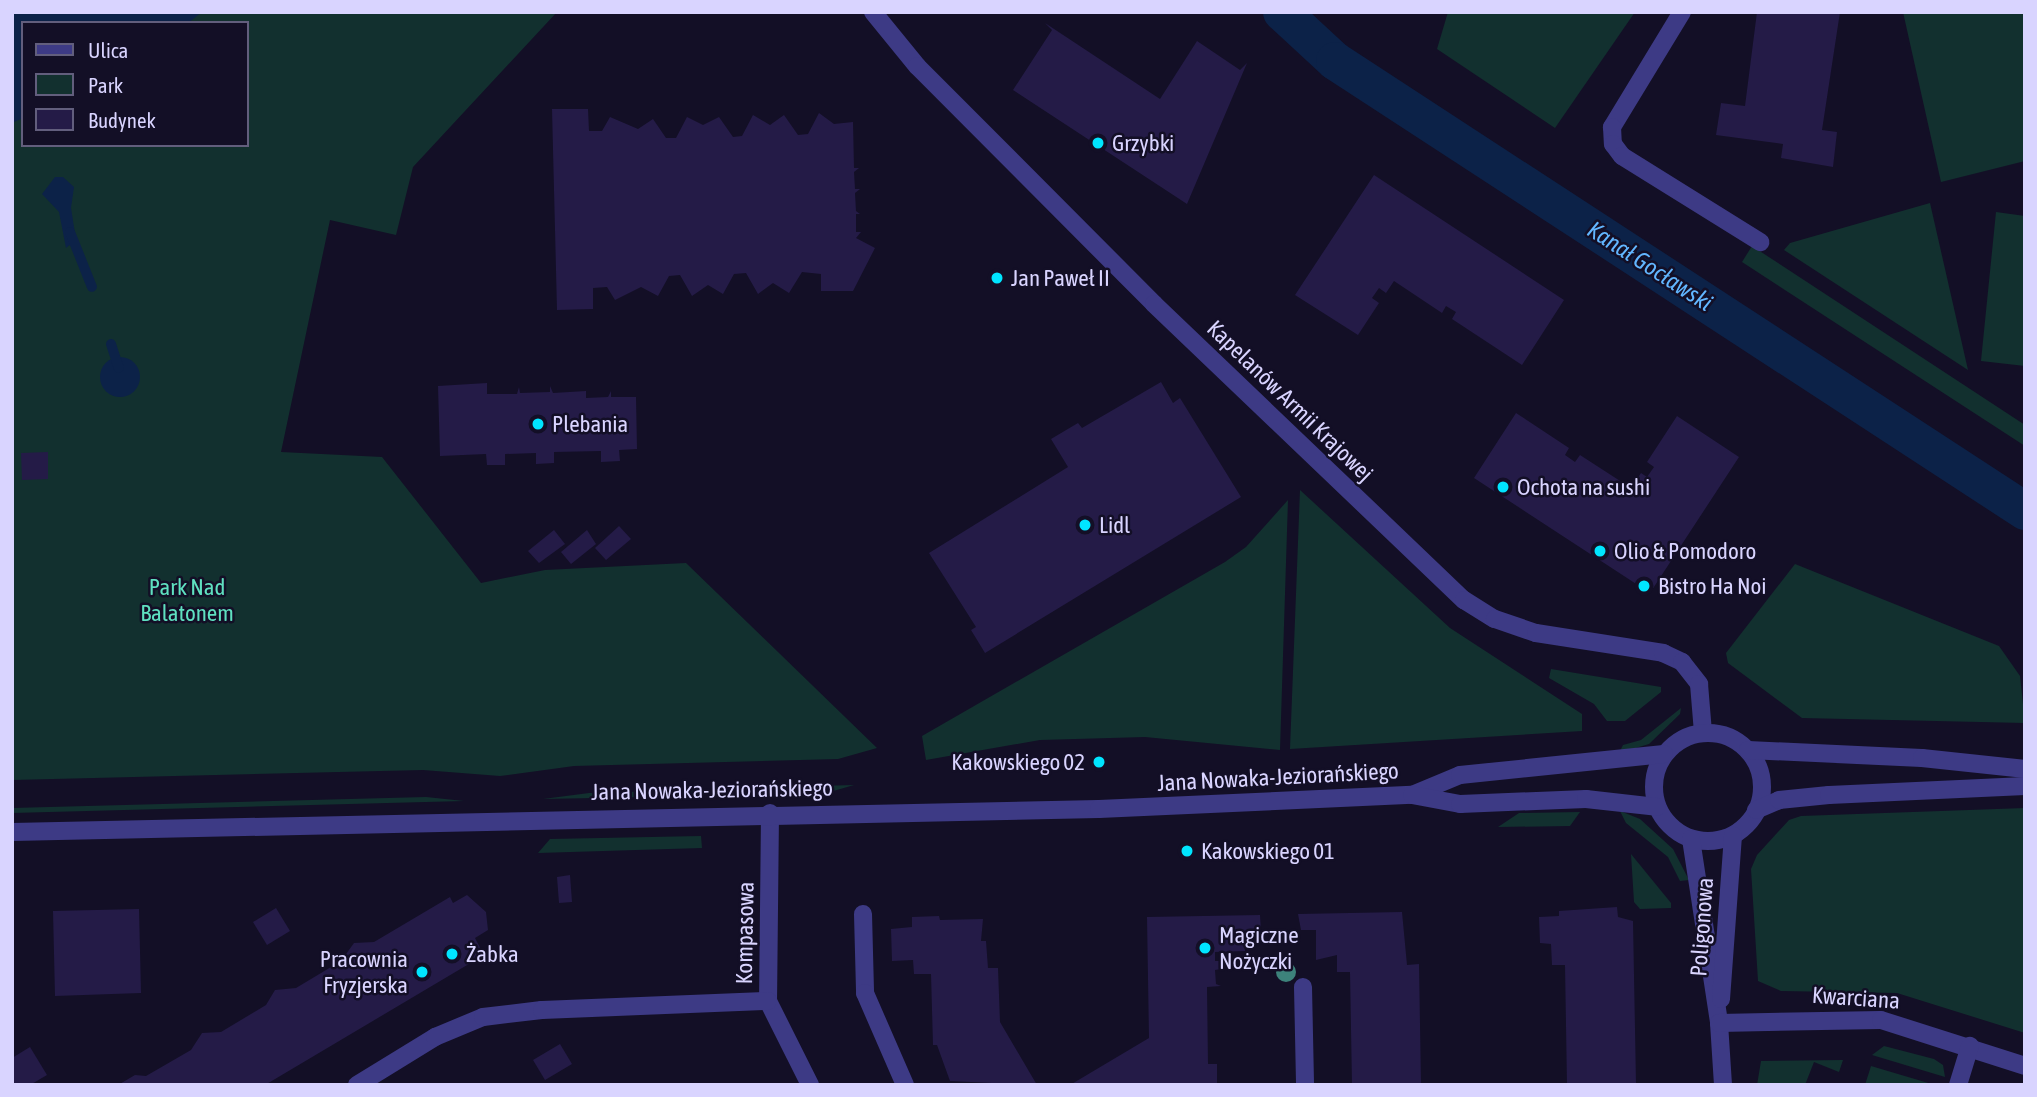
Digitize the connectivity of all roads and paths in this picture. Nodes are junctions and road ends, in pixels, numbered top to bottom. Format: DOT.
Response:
graph roads {
  1 [pos="873,12"];
  2 [pos="1682,12"];
  3 [pos="1760,242"];
  4 [pos="1703,733"];
  5 [pos="1748,750"];
  6 [pos="1664,754"];
  7 [pos="2025,769"];
  8 [pos="2025,786"];
  9 [pos="1412,795"];
  10 [pos="1657,807"];
  11 [pos="1756,810"];
  12 [pos="770,813"];
  13 [pos="12,832"];
  14 [pos="1733,835"];
  15 [pos="1691,839"];
  16 [pos="863,914"];
  17 [pos="1303,987"];
  18 [pos="768,1001"];
  19 [pos="1719,1023"];
  20 [pos="1970,1046"];
  21 [pos="2025,1066"];
  22 [pos="357,1085"];
  23 [pos="810,1085"];
  24 [pos="905,1085"];
  25 [pos="1305,1085"];
  26 [pos="1723,1085"];
  27 [pos="1958,1085"];
  1 -- 4 [label="street, Kapelanów Armii Krajowej"];
  2 -- 3 [label="street"];
  4 -- 5 [label="street"];
  4 -- 6 [label="street"];
  5 -- 7 [label="street"];
  5 -- 11 [label="street"];
  6 -- 9 [label="street, Jana Nowaka-Jeziorańskiego"];
  6 -- 10 [label="street"];
  8 -- 11 [label="street"];
  9 -- 10 [label="street, Jana Nowaka-Jeziorańskiego"];
  9 -- 12 [label="street, Jana Nowaka-Jeziorańskiego"];
  10 -- 15 [label="street"];
  11 -- 14 [label="street"];
  12 -- 13 [label="street, Jana Nowaka-Jeziorańskiego"];
  12 -- 18 [label="street, Kompasowa"];
  14 -- 15 [label="street"];
  14 -- 19 [label="street, Poligonowa"];
  15 -- 19 [label="street, Poligonowa"];
  16 -- 24 [label="street"];
  17 -- 25 [label="street"];
  18 -- 22 [label="street"];
  18 -- 23 [label="street, Kompasowa"];
  19 -- 20 [label="street, Kwarciana"];
  19 -- 26 [label="street, Poligonowa"];
  20 -- 21 [label="street, Kwarciana"];
  20 -- 27 [label="street"];
}
